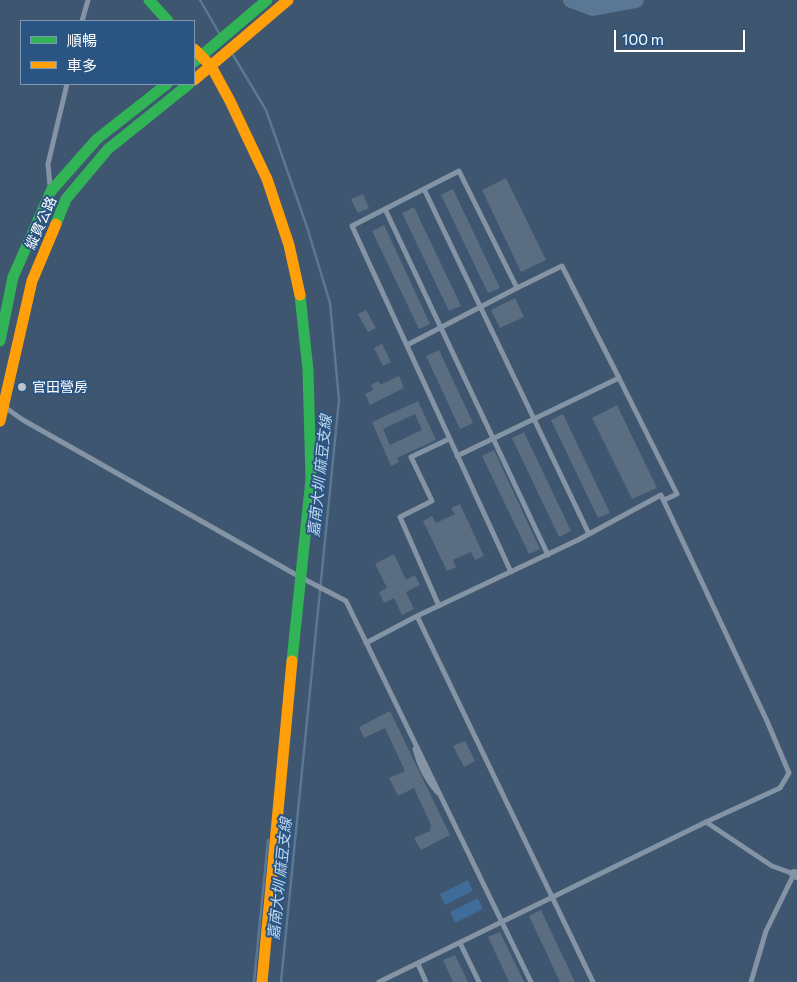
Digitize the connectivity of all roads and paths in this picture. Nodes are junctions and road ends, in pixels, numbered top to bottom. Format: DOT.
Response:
graph roads {
  1 [pos="88,0"];
  2 [pos="149,0"];
  3 [pos="267,0"];
  4 [pos="288,0"];
  5 [pos="82,20"];
  6 [pos="167,20"];
  7 [pos="196,56"];
  8 [pos="211,66"];
  9 [pos="195,79"];
  10 [pos="67,85"];
  11 [pos="166,85"];
  12 [pos="188,85"];
  13 [pos="424,189"];
  14 [pos="51,191"];
  15 [pos="385,209"];
  16 [pos="517,288"];
  17 [pos="480,307"];
  18 [pos="441,327"];
  19 [pos="0,341"];
  20 [pos="407,345"];
  21 [pos="619,378"];
  22 [pos="2,405"];
  23 [pos="534,419"];
  24 [pos="0,421"];
  25 [pos="494,438"];
  26 [pos="449,439"];
  27 [pos="457,456"];
  28 [pos="664,500"];
  29 [pos="590,534"];
  30 [pos="548,555"];
  31 [pos="511,572"];
  32 [pos="300,576"];
  33 [pos="439,606"];
  34 [pos="417,616"];
  35 [pos="366,642"];
  36 [pos="706,822"];
  37 [pos="796,875"];
  38 [pos="552,899"];
  39 [pos="502,922"];
  40 [pos="460,943"];
  41 [pos="418,964"];
  42 [pos="262,982"];
  43 [pos="379,982"];
  44 [pos="426,982"];
  45 [pos="479,982"];
  46 [pos="531,982"];
  47 [pos="593,982"];
  48 [pos="751,982"];
  1 -- 5 [label="lane"];
  2 -- 6 [label="street"];
  3 -- 7 [label="street"];
  4 -- 8 [label="street"];
  7 -- 8 [label="street"];
  8 -- 9 [label="street"];
  8 -- 32 [label="street"];
  10 -- 14 [label="lane"];
  11 -- 14 [label="street, 縱貫公路"];
  12 -- 22 [label="street, 縱貫公路"];
  13 -- 15 [label="lane"];
  13 -- 16 [label="lane"];
  13 -- 17 [label="lane"];
  14 -- 19 [label="street, 縱貫公路"];
  15 -- 18 [label="lane"];
  15 -- 20 [label="lane"];
  16 -- 17 [label="lane"];
  16 -- 21 [label="lane"];
  17 -- 18 [label="lane"];
  17 -- 23 [label="lane"];
  18 -- 20 [label="lane"];
  18 -- 25 [label="lane"];
  20 -- 26 [label="lane"];
  21 -- 23 [label="lane"];
  21 -- 28 [label="lane"];
  22 -- 24 [label="street, 縱貫公路"];
  22 -- 32 [label="lane"];
  23 -- 25 [label="lane"];
  23 -- 29 [label="lane"];
  25 -- 27 [label="lane"];
  25 -- 30 [label="lane"];
  26 -- 27 [label="lane"];
  26 -- 33 [label="lane"];
  27 -- 31 [label="lane"];
  28 -- 29 [label="lane"];
  28 -- 36 [label="lane"];
  29 -- 30 [label="lane"];
  30 -- 31 [label="lane"];
  31 -- 33 [label="lane"];
  32 -- 35 [label="lane"];
  32 -- 42 [label="street"];
  33 -- 34 [label="lane"];
  34 -- 35 [label="lane"];
  34 -- 38 [label="lane"];
  35 -- 39 [label="lane"];
  36 -- 37 [label="lane"];
  36 -- 38 [label="lane"];
  37 -- 48 [label="lane"];
  38 -- 39 [label="lane"];
  38 -- 47 [label="lane"];
  39 -- 40 [label="lane"];
  39 -- 46 [label="lane"];
  40 -- 41 [label="lane"];
  40 -- 45 [label="lane"];
  41 -- 43 [label="lane"];
  41 -- 44 [label="lane"];
}
